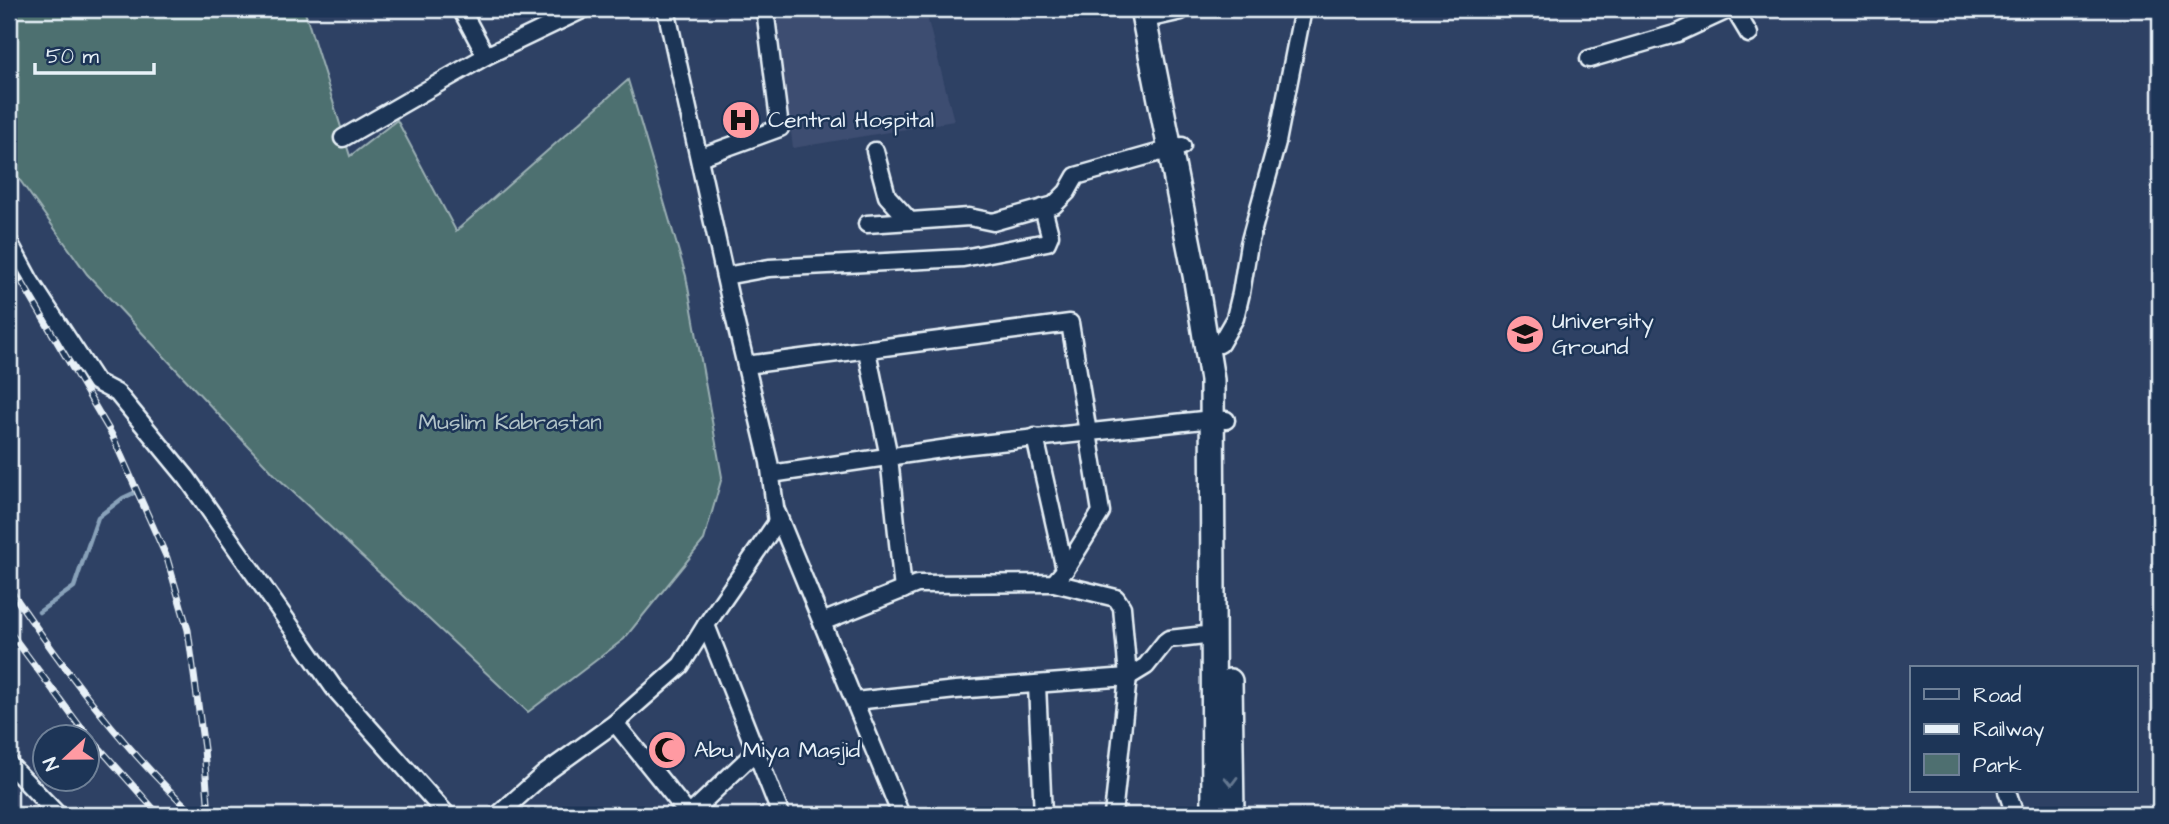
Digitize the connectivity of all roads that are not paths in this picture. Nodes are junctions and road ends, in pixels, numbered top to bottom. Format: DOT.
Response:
graph roads {
  1 [pos="461,9"];
  2 [pos="584,9"];
  3 [pos="666,9"];
  4 [pos="765,9"];
  5 [pos="1303,9"];
  6 [pos="1732,9"];
  7 [pos="1156,11"];
  8 [pos="1749,34"];
  9 [pos="486,56"];
  10 [pos="1589,59"];
  11 [pos="343,138"];
  12 [pos="1176,148"];
  13 [pos="875,151"];
  14 [pos="700,157"];
  15 [pos="1043,208"];
  16 [pos="909,220"];
  17 [pos="867,224"];
  18 [pos="9,242"];
  19 [pos="725,276"];
  20 [pos="1220,344"];
  21 [pos="867,351"];
  22 [pos="746,365"];
  23 [pos="1219,420"];
  24 [pos="1088,431"];
  25 [pos="1035,438"];
  26 [pos="889,457"];
  27 [pos="771,474"];
  28 [pos="775,508"];
  29 [pos="1065,570"];
  30 [pos="1054,583"];
  31 [pos="903,590"];
  32 [pos="822,622"];
  33 [pos="706,625"];
  34 [pos="1214,634"];
  35 [pos="1128,677"];
  36 [pos="1037,685"];
  37 [pos="855,701"];
  38 [pos="615,723"];
  39 [pos="1223,723"];
  40 [pos="756,751"];
  41 [pos="9,764"];
  42 [pos="2007,792"];
  43 [pos="58,815"];
  44 [pos="447,815"];
  45 [pos="498,815"];
  46 [pos="689,815"];
  47 [pos="781,815"];
  48 [pos="901,815"];
  49 [pos="1043,815"];
  50 [pos="1113,815"];
  51 [pos="1214,815"];
  52 [pos="1232,815"];
  53 [pos="2015,815"];
  1 -- 9 [label="street"];
  2 -- 9 [label="street"];
  3 -- 14 [label="street"];
  4 -- 14 [label="street"];
  5 -- 20 [label="street"];
  6 -- 8 [label="street"];
  6 -- 10 [label="street"];
  7 -- 12 [label="main road"];
  9 -- 11 [label="street"];
  12 -- 15 [label="street"];
  12 -- 20 [label="main road"];
  12 -- 23 [label="main road"];
  13 -- 16 [label="street"];
  14 -- 19 [label="street"];
  15 -- 16 [label="street"];
  15 -- 19 [label="street"];
  16 -- 17 [label="street"];
  18 -- 44 [label="street"];
  19 -- 22 [label="street"];
  20 -- 23 [label="main road"];
  21 -- 22 [label="street"];
  21 -- 24 [label="street"];
  21 -- 26 [label="street"];
  22 -- 27 [label="street"];
  23 -- 24 [label="street"];
  23 -- 34 [label="main road"];
  23 -- 39 [label="main road"];
  24 -- 25 [label="street"];
  24 -- 29 [label="street"];
  25 -- 26 [label="street"];
  25 -- 29 [label="street"];
  26 -- 27 [label="street"];
  26 -- 31 [label="street"];
  27 -- 28 [label="street"];
  28 -- 32 [label="street"];
  28 -- 33 [label="street"];
  29 -- 30 [label="street"];
  30 -- 31 [label="street"];
  30 -- 35 [label="street"];
  31 -- 32 [label="street"];
  32 -- 37 [label="street"];
  33 -- 38 [label="street"];
  33 -- 40 [label="street"];
  34 -- 35 [label="street"];
  34 -- 39 [label="main road"];
  35 -- 36 [label="street"];
  35 -- 50 [label="street"];
  36 -- 37 [label="street"];
  36 -- 49 [label="street"];
  37 -- 48 [label="street"];
  38 -- 45 [label="street"];
  38 -- 46 [label="street"];
  39 -- 51 [label="main road"];
  39 -- 52 [label="main road, one-way"];
  40 -- 46 [label="street"];
  40 -- 47 [label="street"];
  41 -- 43 [label="street"];
  42 -- 53 [label="street"];
  51 -- 52 [label="main road"];
}
